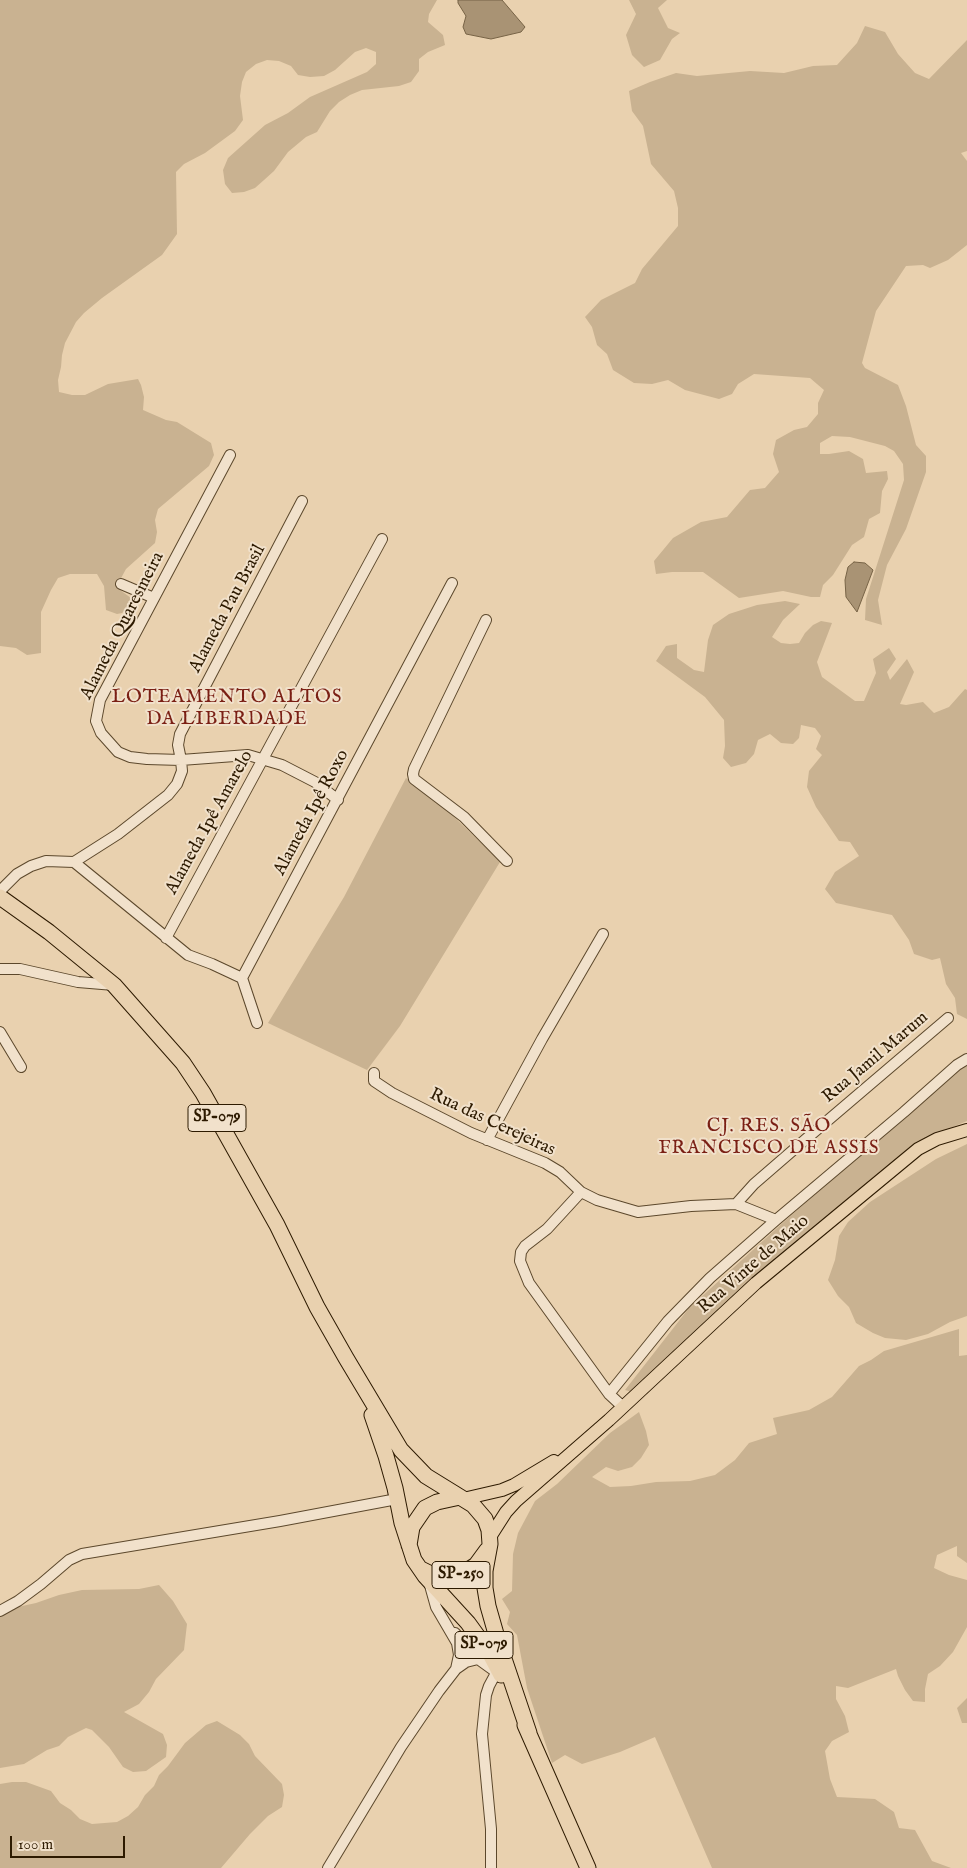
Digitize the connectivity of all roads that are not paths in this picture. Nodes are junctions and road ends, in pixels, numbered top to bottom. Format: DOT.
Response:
graph roads {
  1 [pos="230,455"];
  2 [pos="302,501"];
  3 [pos="382,540"];
  4 [pos="452,583"];
  5 [pos="121,584"];
  6 [pos="154,598"];
  7 [pos="486,620"];
  8 [pos="264,759"];
  9 [pos="181,760"];
  10 [pos="338,800"];
  11 [pos="507,861"];
  12 [pos="74,862"];
  13 [pos="0,891"];
  14 [pos="0,897"];
  15 [pos="603,934"];
  16 [pos="166,938"];
  17 [pos="0,970"];
  18 [pos="242,978"];
  19 [pos="114,985"];
  20 [pos="948,1018"];
  21 [pos="257,1023"];
  22 [pos="0,1032"];
  23 [pos="967,1060"];
  24 [pos="21,1067"];
  25 [pos="374,1072"];
  26 [pos="967,1130"];
  27 [pos="487,1140"];
  28 [pos="581,1192"];
  29 [pos="736,1204"];
  30 [pos="776,1220"];
  31 [pos="365,1392"];
  32 [pos="609,1394"];
  33 [pos="623,1408"];
  34 [pos="578,1448"];
  35 [pos="461,1498"];
  36 [pos="397,1499"];
  37 [pos="490,1540"];
  38 [pos="408,1546"];
  39 [pos="424,1574"];
  40 [pos="0,1610"];
  41 [pos="442,1617"];
  42 [pos="478,1659"];
  43 [pos="456,1669"];
  44 [pos="499,1674"];
  45 [pos="529,1733"];
  46 [pos="328,1868"];
  47 [pos="491,1868"];
  48 [pos="588,1868"];
  1 -- 6 [label="street, Alameda Quaresmeira"];
  2 -- 9 [label="street, Alameda Pau Brasil"];
  3 -- 8 [label="street, Alameda Ipê Amarelo"];
  4 -- 10 [label="street, Alameda Ipê Roxo"];
  5 -- 6 [label="street"];
  6 -- 9 [label="street, Alameda Quaresmeira"];
  7 -- 11 [label="street"];
  8 -- 9 [label="street, Alameda Quaresmeira"];
  8 -- 10 [label="street, Alameda Quaresmeira"];
  8 -- 16 [label="street, Alameda Ipê Amarelo"];
  9 -- 12 [label="street, Alameda Pau Brasil"];
  10 -- 18 [label="street, Alameda Ipê Roxo"];
  12 -- 13 [label="street"];
  12 -- 16 [label="street"];
  14 -- 19 [label="highway, SP-079"];
  15 -- 27 [label="street"];
  16 -- 18 [label="street"];
  17 -- 19 [label="street"];
  18 -- 21 [label="street"];
  19 -- 31 [label="highway, SP-079"];
  20 -- 29 [label="street, Rua Jamil Marum"];
  22 -- 24 [label="street"];
  23 -- 30 [label="street"];
  25 -- 27 [label="street, Rua das Cerejeiras"];
  26 -- 33 [label="main road, Rua Vinte de Maio / SP-250"];
  27 -- 28 [label="street, Rua das Cerejeiras"];
  28 -- 29 [label="street, Rua das Cerejeiras"];
  28 -- 32 [label="street"];
  29 -- 30 [label="street, Rua das Cerejeiras"];
  30 -- 32 [label="street"];
  31 -- 35 [label="highway, SP-079"];
  31 -- 36 [label="highway, SP-079"];
  32 -- 33 [label="street"];
  33 -- 34 [label="main road, Rua Vinte de Maio / SP-250"];
  34 -- 35 [label="main road, Rua Vinte de Maio / SP-250"];
  34 -- 37 [label="main road, Rua Vinte de Maio / SP-250"];
  35 -- 37 [label="highway, SP-079"];
  35 -- 38 [label="highway, SP-250"];
  36 -- 38 [label="highway, SP-079"];
  36 -- 40 [label="street"];
  37 -- 39 [label="highway, SP-250"];
  37 -- 45 [label="highway, SP-079"];
  38 -- 39 [label="highway, SP-079"];
  39 -- 41 [label="street"];
  39 -- 44 [label="highway, SP-079"];
  41 -- 42 [label="street"];
  41 -- 43 [label="street"];
  42 -- 43 [label="street"];
  42 -- 44 [label="street"];
  43 -- 46 [label="street"];
  44 -- 45 [label="highway, SP-079"];
  44 -- 47 [label="street"];
  45 -- 48 [label="highway, SP-079"];
}
